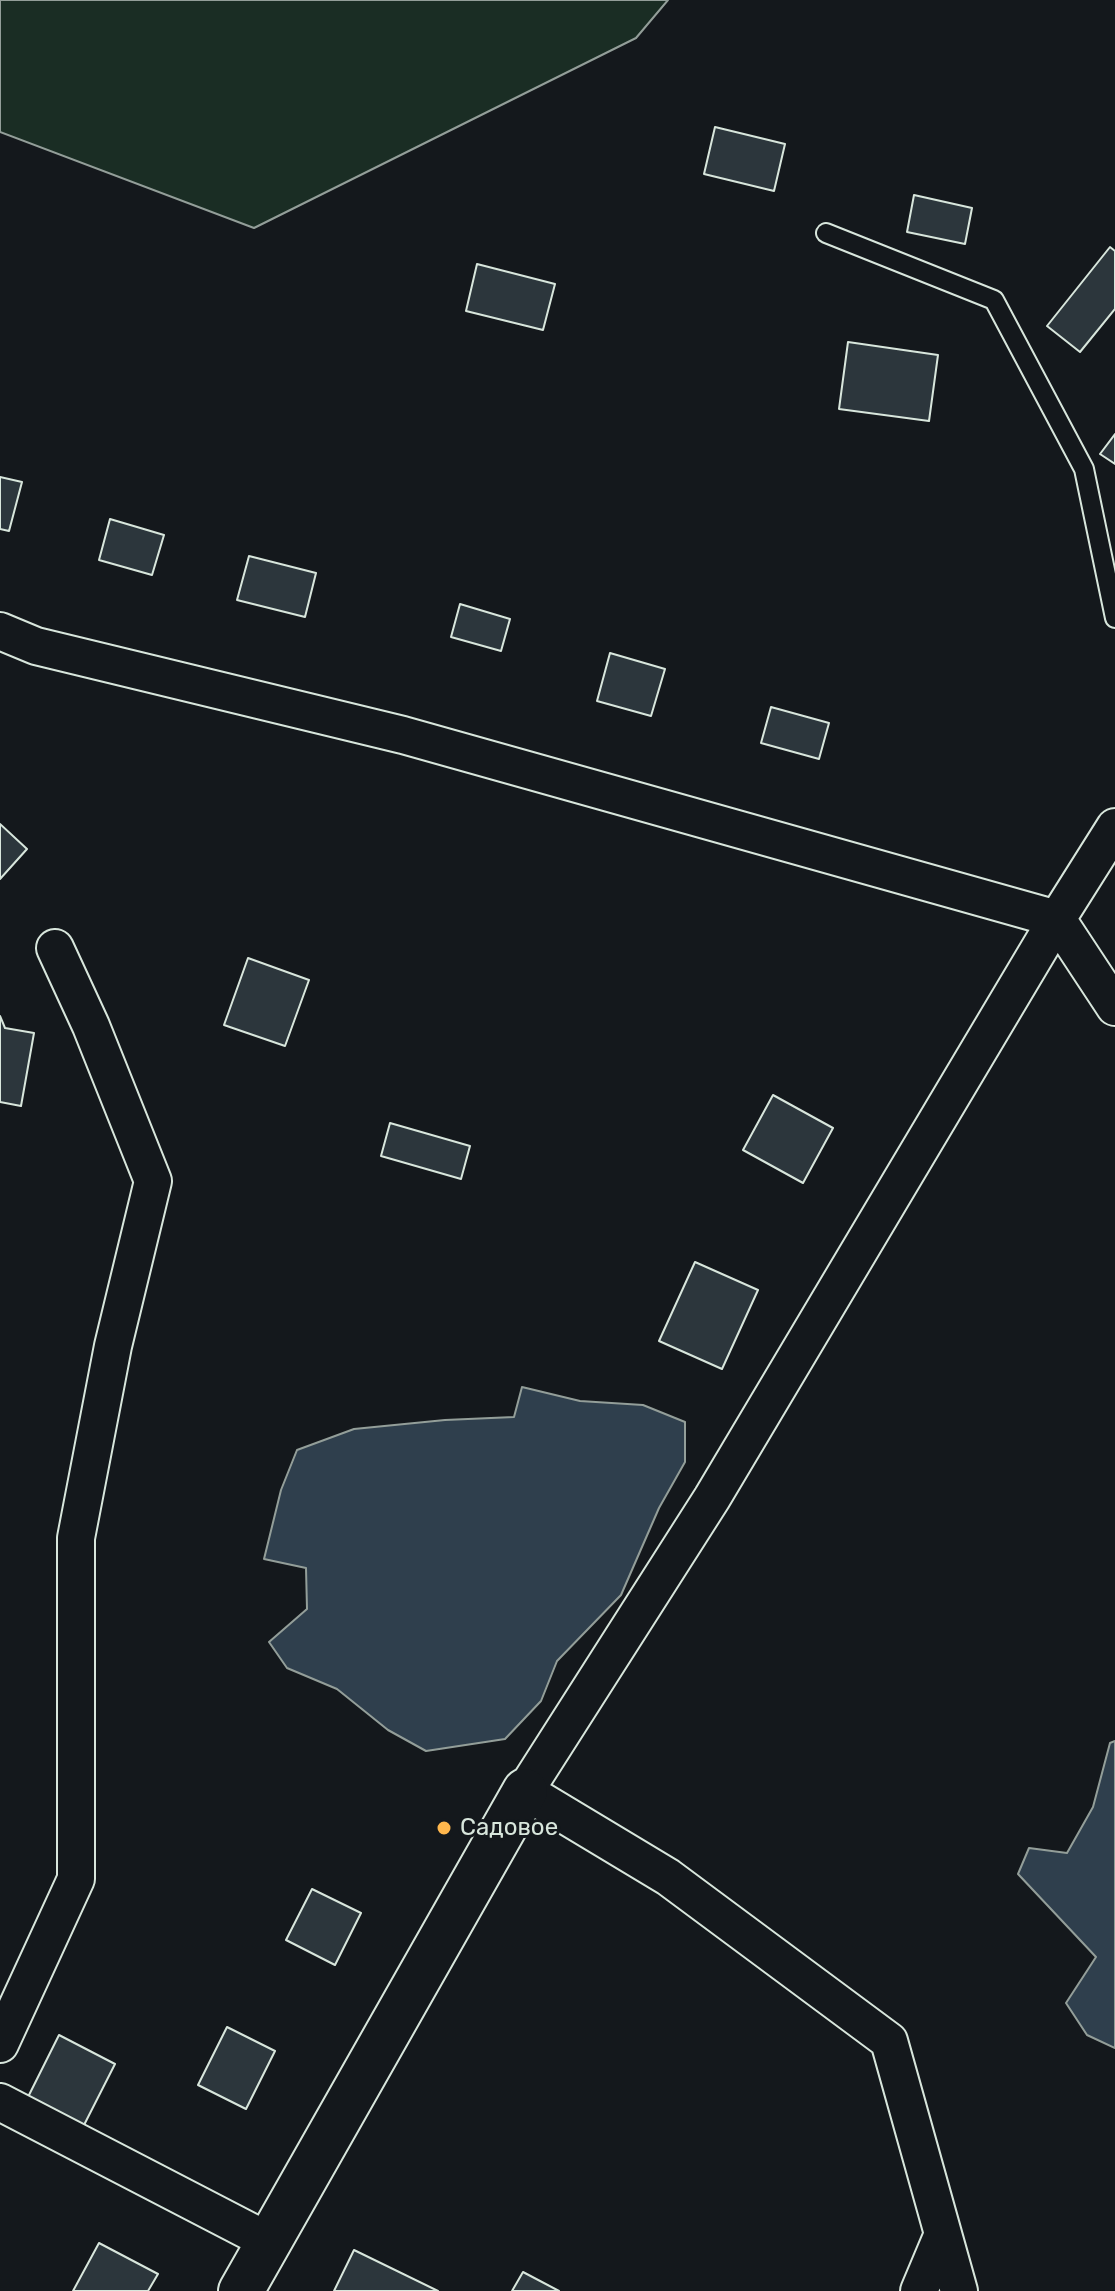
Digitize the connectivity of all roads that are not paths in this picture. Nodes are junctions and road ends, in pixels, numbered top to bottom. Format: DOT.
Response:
graph roads {
  1 [pos="826,233"];
  2 [pos="1115,618"];
  3 [pos="0,631"];
  4 [pos="1115,827"];
  5 [pos="1057,919"];
  6 [pos="55,948"];
  7 [pos="1115,1007"];
  8 [pos="525,1791"];
  9 [pos="0,2044"];
  10 [pos="0,2102"];
  11 [pos="943,2234"];
  12 [pos="270,2242"];
  13 [pos="241,2291"];
  14 [pos="919,2291"];
  15 [pos="959,2291"];
  1 -- 2 [label="lane"];
  3 -- 5 [label="street"];
  4 -- 5 [label="street"];
  5 -- 7 [label="street"];
  5 -- 8 [label="street"];
  6 -- 9 [label="street"];
  8 -- 11 [label="street"];
  8 -- 12 [label="street"];
  10 -- 12 [label="street"];
  11 -- 14 [label="street"];
  11 -- 15 [label="street"];
  12 -- 13 [label="street"];
}
